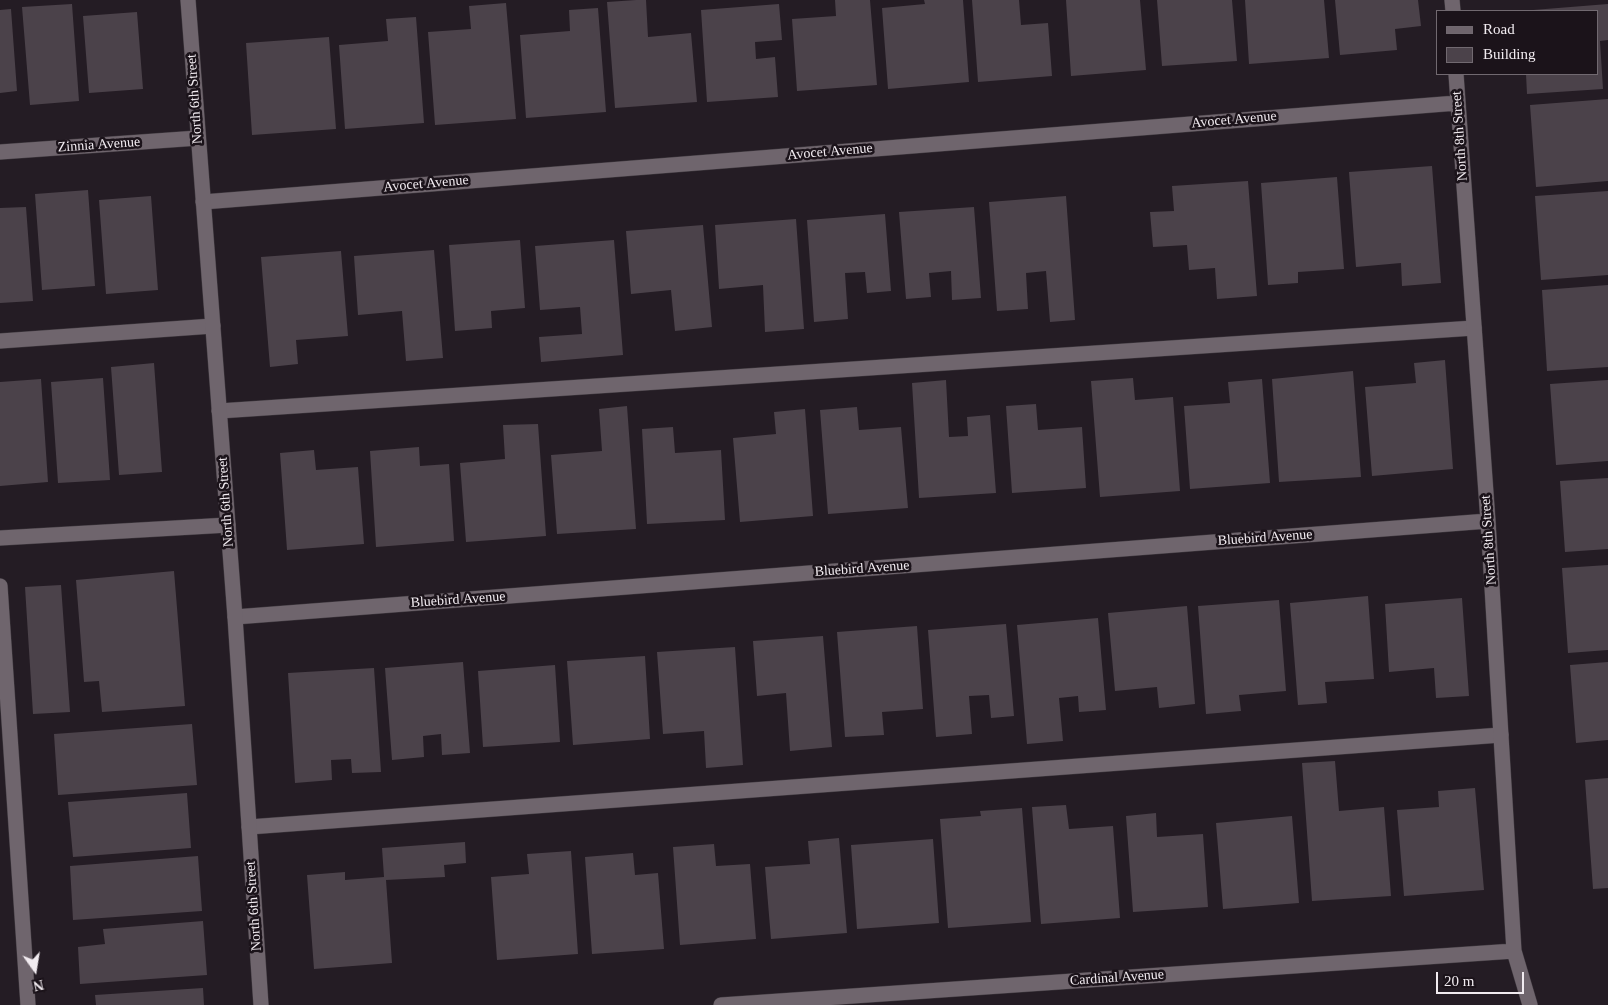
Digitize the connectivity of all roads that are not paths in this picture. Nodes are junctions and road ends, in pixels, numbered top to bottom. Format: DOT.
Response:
graph roads {
  1 [pos="188,0"];
  2 [pos="1456,75"];
  3 [pos="1457,103"];
  4 [pos="198,138"];
  5 [pos="0,152"];
  6 [pos="203,202"];
  7 [pos="212,326"];
  8 [pos="1474,328"];
  9 [pos="0,341"];
  10 [pos="219,411"];
  11 [pos="1488,521"];
  12 [pos="228,525"];
  13 [pos="0,538"];
  14 [pos="0,586"];
  15 [pos="235,617"];
  16 [pos="1501,735"];
  17 [pos="248,828"];
  18 [pos="1514,951"];
  19 [pos="28,1005"];
  20 [pos="261,1005"];
  21 [pos="720,1005"];
  22 [pos="1530,1005"];
  1 -- 4 [label="street, North 6th Street"];
  2 -- 3 [label="street, North 8th Street"];
  3 -- 6 [label="street, Avocet Avenue"];
  3 -- 8 [label="street, North 8th Street"];
  4 -- 5 [label="street, Zinnia Avenue"];
  4 -- 6 [label="street, North 6th Street"];
  6 -- 7 [label="street, North 6th Street"];
  7 -- 9 [label="street"];
  7 -- 10 [label="street, North 6th Street"];
  8 -- 10 [label="street"];
  8 -- 11 [label="street, North 8th Street"];
  10 -- 12 [label="street, North 6th Street"];
  11 -- 15 [label="street, Bluebird Avenue"];
  11 -- 16 [label="street, North 8th Street"];
  12 -- 13 [label="street"];
  12 -- 15 [label="street, North 6th Street"];
  14 -- 19 [label="street"];
  15 -- 17 [label="street, North 6th Street"];
  16 -- 17 [label="street"];
  16 -- 18 [label="street, North 8th Street"];
  17 -- 20 [label="street, North 6th Street"];
  18 -- 21 [label="street, Cardinal Avenue"];
  18 -- 22 [label="street, North 8th Street"];
}
